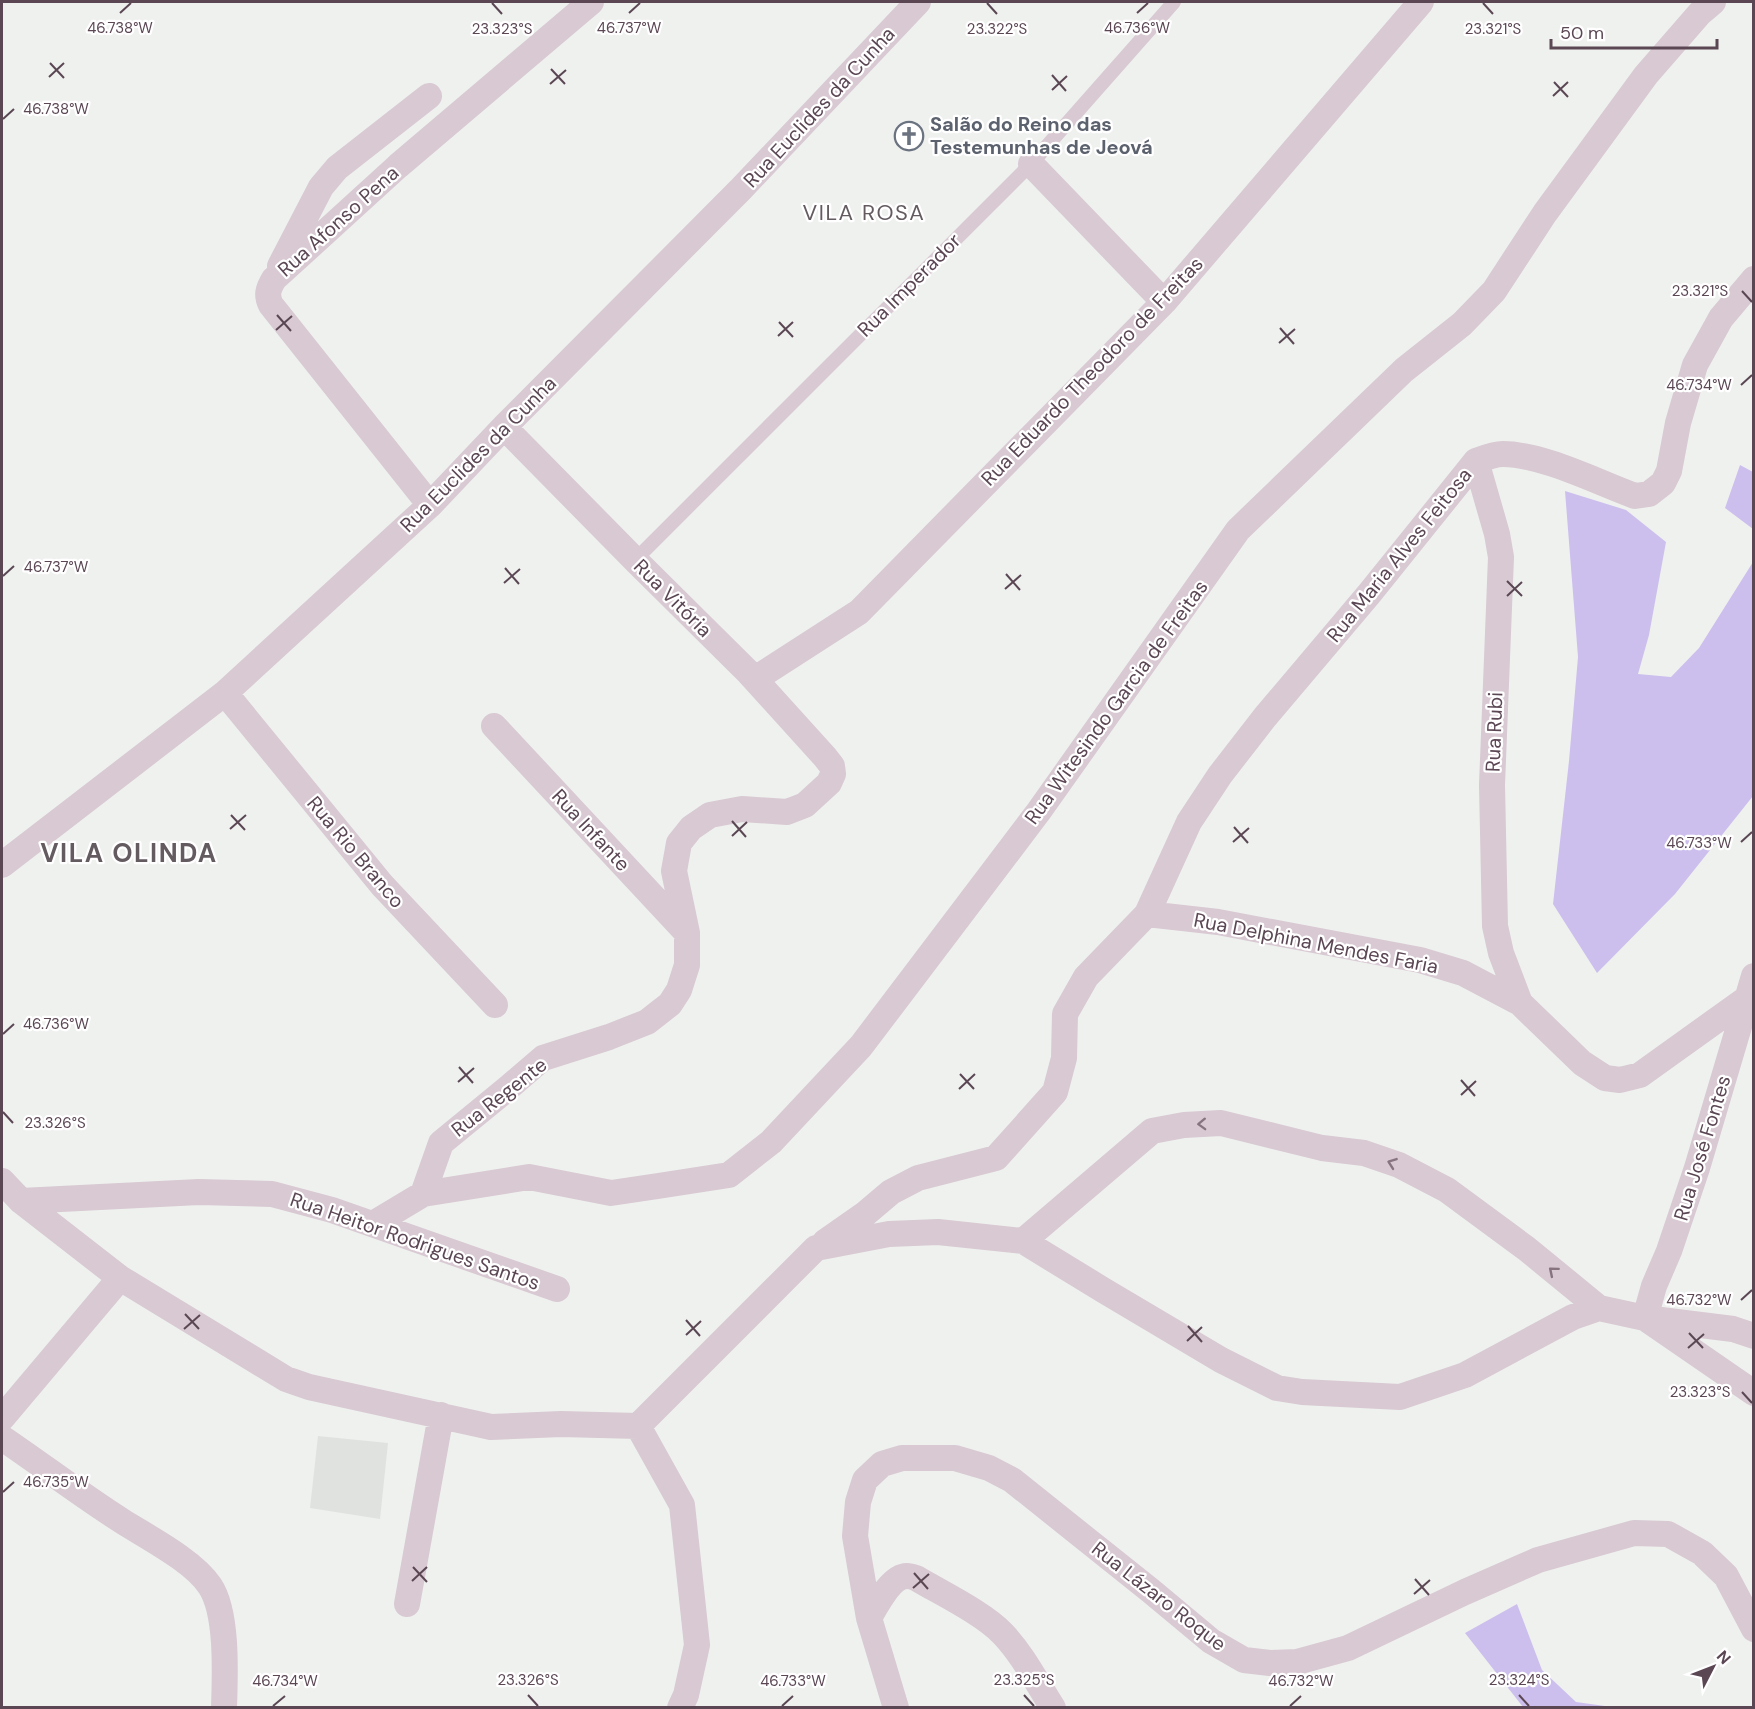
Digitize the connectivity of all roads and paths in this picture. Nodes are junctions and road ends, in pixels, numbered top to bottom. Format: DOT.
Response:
graph roads {
  1 [pos="591,2"];
  2 [pos="918,2"];
  3 [pos="1174,2"];
  4 [pos="1421,2"];
  5 [pos="1713,2"];
  6 [pos="429,96"];
  7 [pos="1031,164"];
  8 [pos="274,279"];
  9 [pos="1754,279"];
  10 [pos="1164,302"];
  11 [pos="504,427"];
  12 [pos="1476,461"];
  13 [pos="430,505"];
  14 [pos="634,560"];
  15 [pos="755,680"];
  16 [pos="225,693"];
  17 [pos="494,726"];
  18 [pos="833,774"];
  19 [pos="2,865"];
  20 [pos="1147,914"];
  21 [pos="687,933"];
  22 [pos="1750,987"];
  23 [pos="1520,1003"];
  24 [pos="495,1005"];
  25 [pos="2,1181"];
  26 [pos="423,1194"];
  27 [pos="21,1200"];
  28 [pos="374,1224"];
  29 [pos="1023,1241"];
  30 [pos="816,1248"];
  31 [pos="120,1278"];
  32 [pos="557,1289"];
  33 [pos="1599,1308"];
  34 [pos="1645,1318"];
  35 [pos="1754,1336"];
  36 [pos="1754,1393"];
  37 [pos="441,1416"];
  38 [pos="2,1418"];
  39 [pos="638,1426"];
  40 [pos="2,1438"];
  41 [pos="407,1604"];
  42 [pos="869,1618"];
  43 [pos="1754,1629"];
  44 [pos="224,1707"];
  45 [pos="680,1707"];
  46 [pos="896,1707"];
  47 [pos="1053,1707"];
  1 -- 8 [label="street, Rua Afonso Pena"];
  2 -- 11 [label="street, Rua Euclides da Cunha"];
  3 -- 7 [label="lane, Rua Imperador"];
  4 -- 10 [label="street, Rua Eduardo Theodoro de Freitas"];
  5 -- 26 [label="street, Rua Witesindo Garcia de Freitas"];
  6 -- 8 [label="street"];
  7 -- 10 [label="street"];
  7 -- 14 [label="lane, Rua Imperador"];
  8 -- 13 [label="street, Rua Afonso Pena"];
  9 -- 12 [label="street, Rua Maria Alves Feitosa"];
  10 -- 15 [label="street, Rua Eduardo Theodoro de Freitas"];
  11 -- 13 [label="street, Rua Euclides da Cunha"];
  11 -- 14 [label="street, Rua Vitória"];
  12 -- 20 [label="street, Rua Maria Alves Feitosa"];
  12 -- 23 [label="street, Rua Rubi"];
  13 -- 16 [label="street, Rua Euclides da Cunha"];
  14 -- 15 [label="street, Rua Vitória"];
  15 -- 18 [label="street, Rua Vitória"];
  16 -- 19 [label="street, Rua Euclides da Cunha"];
  16 -- 24 [label="street, Rua Rio Branco"];
  17 -- 21 [label="street, Rua Infante"];
  18 -- 21 [label="street, Rua Regente"];
  20 -- 23 [label="street, Rua Delphina Mendes Faria"];
  20 -- 30 [label="street, Rua Maria Alves Feitosa"];
  21 -- 26 [label="street, Rua Regente"];
  22 -- 23 [label="street, Rua Delphina Mendes Faria"];
  22 -- 34 [label="street, Rua José Fontes"];
  25 -- 27 [label="street"];
  26 -- 28 [label="street"];
  27 -- 28 [label="street, Rua Heitor Rodrigues Santos"];
  27 -- 31 [label="street"];
  28 -- 32 [label="street, Rua Heitor Rodrigues Santos"];
  29 -- 30 [label="street"];
  29 -- 33 [label="street"];
  33 -- 29 [label="street, one-way"];
  30 -- 39 [label="street"];
  31 -- 37 [label="street"];
  31 -- 38 [label="street"];
  33 -- 34 [label="street"];
  34 -- 35 [label="street"];
  34 -- 36 [label="street"];
  37 -- 39 [label="street"];
  37 -- 41 [label="street"];
  39 -- 45 [label="street"];
  40 -- 44 [label="street"];
  42 -- 43 [label="street, Rua Lázaro Roque"];
  42 -- 46 [label="street, Rua Lázaro Roque"];
  42 -- 47 [label="street"];
}
